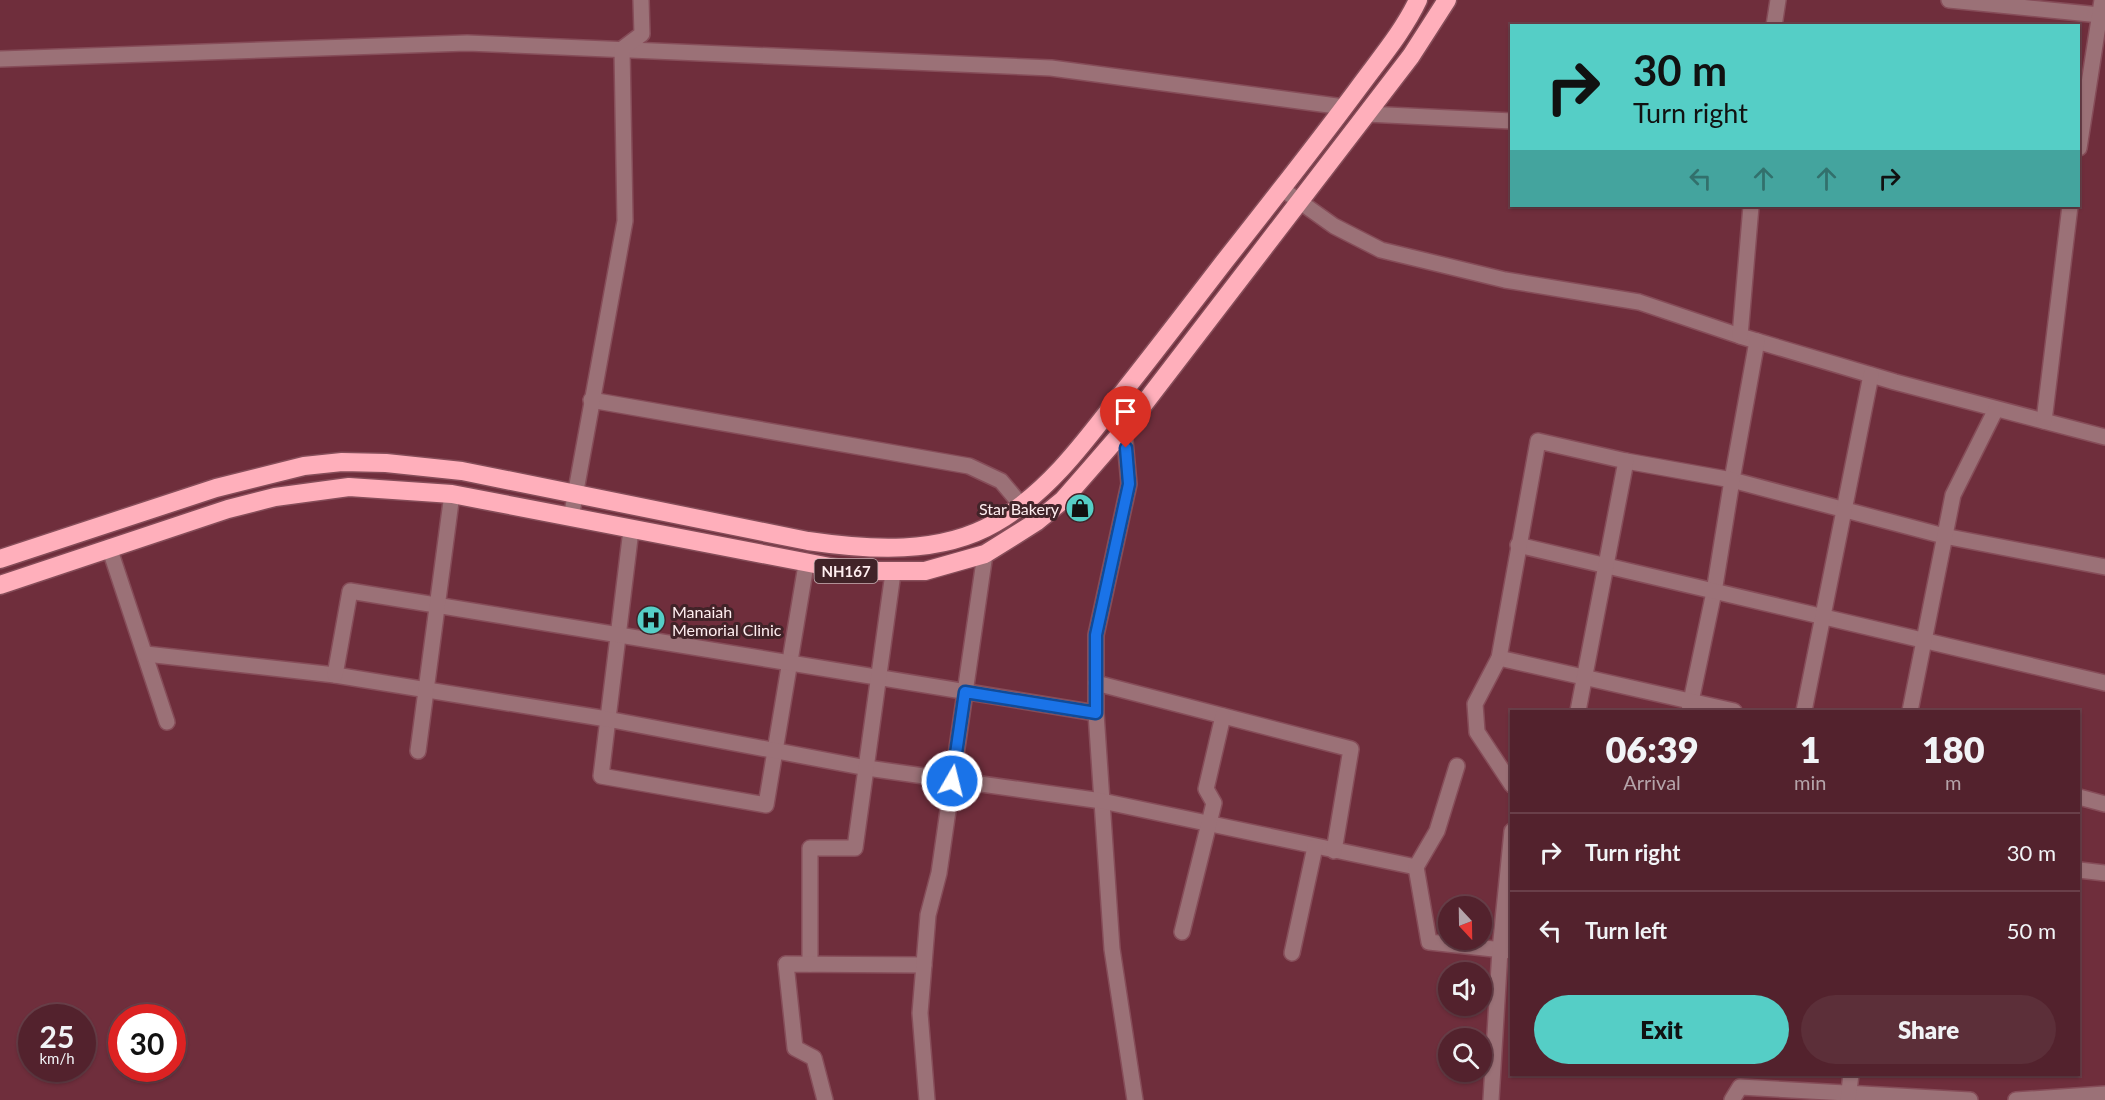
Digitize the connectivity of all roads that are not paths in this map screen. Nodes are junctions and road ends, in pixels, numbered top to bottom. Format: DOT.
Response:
graph roads {
  1 [pos="641,0"];
  2 [pos="1418,0"];
  3 [pos="1447,0"];
  4 [pos="1778,0"];
  5 [pos="1949,0"];
  6 [pos="2101,8"];
  7 [pos="1774,24"];
  8 [pos="622,49"];
  9 [pos="0,59"];
  10 [pos="1344,107"];
  11 [pos="1366,114"];
  12 [pos="1510,121"];
  13 [pos="2080,142"];
  14 [pos="1282,189"];
  15 [pos="1298,201"];
  16 [pos="1751,207"];
  17 [pos="2070,207"];
  18 [pos="1186,312"];
  19 [pos="1203,325"];
  20 [pos="1740,336"];
  21 [pos="1757,341"];
  22 [pos="1871,375"];
  23 [pos="591,400"];
  24 [pos="1996,409"];
  25 [pos="2044,421"];
  26 [pos="1124,430"];
  27 [pos="2105,437"];
  28 [pos="1626,461"];
  29 [pos="1732,480"];
  30 [pos="452,494"];
  31 [pos="575,495"];
  32 [pos="1022,506"];
  33 [pos="1844,510"];
  34 [pos="572,518"];
  35 [pos="631,530"];
  36 [pos="1944,536"];
  37 [pos="1518,545"];
  38 [pos="109,547"];
  39 [pos="985,554"];
  40 [pos="0,559"];
  41 [pos="806,565"];
  42 [pos="1604,566"];
  43 [pos="2105,567"];
  44 [pos="893,573"];
  45 [pos="0,585"];
  46 [pos="1714,592"];
  47 [pos="438,606"];
  48 [pos="1821,617"];
  49 [pos="617,635"];
  50 [pos="1924,641"];
  51 [pos="146,654"];
  52 [pos="1499,658"];
  53 [pos="789,663"];
  54 [pos="335,675"];
  55 [pos="879,678"];
  56 [pos="1587,678"];
  57 [pos="1096,683"];
  58 [pos="2105,684"];
  59 [pos="426,691"];
  60 [pos="965,692"];
  61 [pos="1690,706"];
  62 [pos="1578,710"];
  63 [pos="1725,710"];
  64 [pos="1804,710"];
  65 [pos="1911,710"];
  66 [pos="1096,713"];
  67 [pos="1223,716"];
  68 [pos="607,719"];
  69 [pos="167,722"];
  70 [pos="418,751"];
  71 [pos="776,753"];
  72 [pos="1457,765"];
  73 [pos="867,768"];
  74 [pos="952,781"];
  75 [pos="1510,782"];
  76 [pos="2080,797"];
  77 [pos="1102,801"];
  78 [pos="2105,804"];
  79 [pos="1209,824"];
  80 [pos="1315,847"];
  81 [pos="1334,851"];
  82 [pos="1416,867"];
  83 [pos="2080,870"];
  84 [pos="2105,873"];
  85 [pos="1510,875"];
  86 [pos="1182,932"];
  87 [pos="1506,950"];
  88 [pos="1292,953"];
  89 [pos="810,964"];
  90 [pos="924,964"];
  91 [pos="1851,1076"];
  92 [pos="2105,1094"];
  93 [pos="1848,1096"];
  94 [pos="825,1100"];
  95 [pos="927,1100"];
  96 [pos="1135,1100"];
  97 [pos="1491,1100"];
  98 [pos="1732,1100"];
  99 [pos="1970,1100"];
  100 [pos="2016,1100"];
  1 -- 8 [label="street"];
  2 -- 10 [label="highway, NH167"];
  3 -- 11 [label="highway, NH167"];
  4 -- 7 [label="street"];
  5 -- 6 [label="street"];
  6 -- 13 [label="street"];
  8 -- 9 [label="street"];
  8 -- 10 [label="street"];
  8 -- 23 [label="street"];
  10 -- 14 [label="highway, NH167"];
  11 -- 12 [label="street"];
  11 -- 15 [label="highway, NH167"];
  14 -- 15 [label="street"];
  14 -- 18 [label="highway, NH167"];
  15 -- 19 [label="highway, NH167"];
  15 -- 20 [label="street"];
  16 -- 20 [label="street"];
  17 -- 25 [label="street"];
  18 -- 19 [label="highway"];
  18 -- 32 [label="highway, NH167"];
  19 -- 26 [label="highway, NH167"];
  20 -- 21 [label="street"];
  21 -- 22 [label="street"];
  21 -- 29 [label="street"];
  22 -- 24 [label="street"];
  22 -- 33 [label="street"];
  23 -- 31 [label="street"];
  23 -- 32 [label="street"];
  24 -- 25 [label="street"];
  24 -- 36 [label="street"];
  25 -- 27 [label="street"];
  26 -- 39 [label="highway, NH167"];
  26 -- 57 [label="street"];
  28 -- 29 [label="street"];
  28 -- 37 [label="street"];
  28 -- 42 [label="street"];
  29 -- 33 [label="street"];
  29 -- 46 [label="street"];
  30 -- 34 [label="highway, NH167"];
  30 -- 38 [label="highway, NH167"];
  30 -- 47 [label="street"];
  31 -- 32 [label="highway, NH167"];
  31 -- 34 [label="street"];
  31 -- 40 [label="highway, NH167"];
  33 -- 36 [label="street"];
  33 -- 48 [label="street"];
  34 -- 35 [label="highway, NH167"];
  35 -- 41 [label="highway, NH167"];
  35 -- 49 [label="street"];
  36 -- 43 [label="street"];
  36 -- 50 [label="street"];
  37 -- 42 [label="street"];
  37 -- 52 [label="street"];
  38 -- 45 [label="highway, NH167"];
  38 -- 51 [label="street"];
  39 -- 44 [label="highway, NH167"];
  39 -- 60 [label="street"];
  41 -- 44 [label="highway, NH167"];
  41 -- 53 [label="street"];
  42 -- 46 [label="street"];
  42 -- 56 [label="street"];
  44 -- 55 [label="street"];
  46 -- 48 [label="street"];
  46 -- 61 [label="street"];
  47 -- 49 [label="street"];
  47 -- 54 [label="street"];
  47 -- 59 [label="street"];
  48 -- 50 [label="street"];
  48 -- 64 [label="street"];
  49 -- 53 [label="street"];
  49 -- 68 [label="street"];
  50 -- 58 [label="street"];
  50 -- 65 [label="street"];
  51 -- 54 [label="street"];
  51 -- 69 [label="street"];
  52 -- 56 [label="street"];
  52 -- 75 [label="street"];
  53 -- 55 [label="street"];
  53 -- 71 [label="street"];
  54 -- 59 [label="street"];
  55 -- 60 [label="street"];
  55 -- 73 [label="street"];
  56 -- 61 [label="street"];
  56 -- 62 [label="street"];
  57 -- 66 [label="street"];
  57 -- 67 [label="street"];
  59 -- 68 [label="street"];
  59 -- 70 [label="street"];
  60 -- 66 [label="street"];
  60 -- 74 [label="street"];
  61 -- 63 [label="street"];
  66 -- 77 [label="street"];
  67 -- 79 [label="street"];
  67 -- 81 [label="street"];
  68 -- 71 [label="street"];
  68 -- 71 [label="street"];
  71 -- 73 [label="street"];
  72 -- 82 [label="street"];
  73 -- 74 [label="street"];
  73 -- 89 [label="street"];
  74 -- 77 [label="street"];
  74 -- 90 [label="street"];
  76 -- 78 [label="street"];
  77 -- 79 [label="street"];
  77 -- 96 [label="street"];
  79 -- 80 [label="street"];
  79 -- 86 [label="street"];
  80 -- 81 [label="street"];
  80 -- 88 [label="street"];
  81 -- 82 [label="street"];
  82 -- 87 [label="street"];
  83 -- 84 [label="street"];
  85 -- 87 [label="street"];
  87 -- 97 [label="street"];
  89 -- 90 [label="street"];
  89 -- 94 [label="street"];
  90 -- 95 [label="street"];
  91 -- 93 [label="street"];
  92 -- 100 [label="street"];
  93 -- 98 [label="street"];
  93 -- 99 [label="street"];
}
